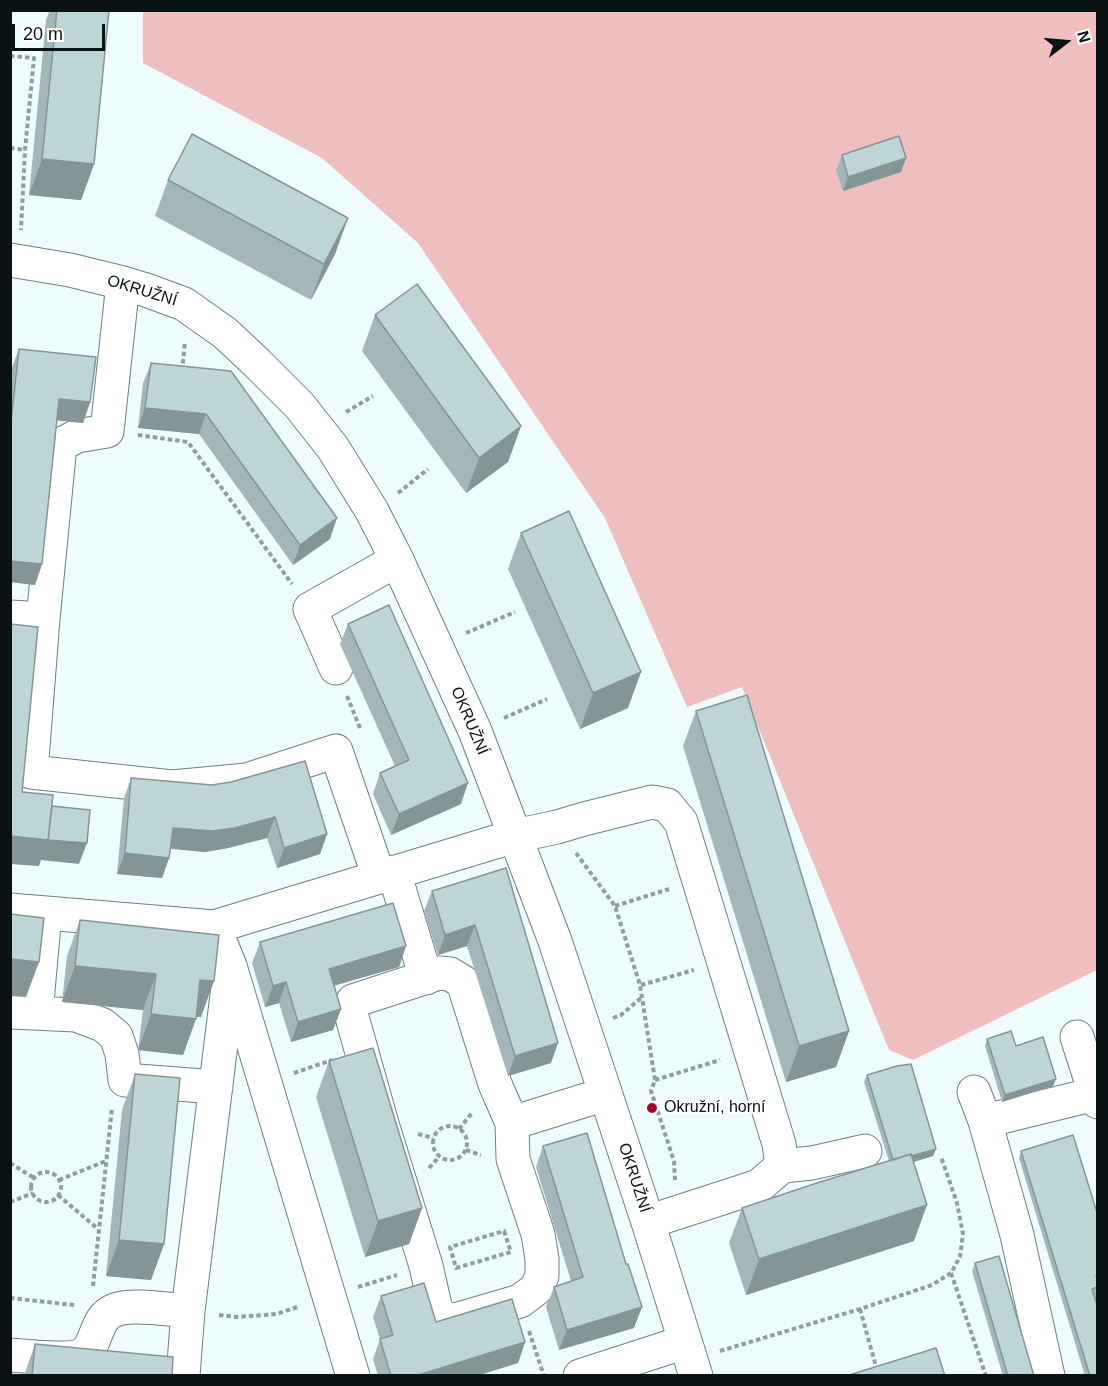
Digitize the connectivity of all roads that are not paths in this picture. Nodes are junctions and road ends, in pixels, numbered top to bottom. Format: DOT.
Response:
graph roads {
  1 [pos="16,245"];
  2 [pos="123,283"];
  3 [pos="397,560"];
  4 [pos="10,617"];
  5 [pos="43,619"];
  6 [pos="336,668"];
  7 [pos="515,836"];
  8 [pos="387,875"];
  9 [pos="10,910"];
  10 [pos="45,913"];
  11 [pos="214,927"];
  12 [pos="230,966"];
  13 [pos="426,978"];
  14 [pos="23,1013"];
  15 [pos="1077,1037"];
  16 [pos="216,1087"];
  17 [pos="606,1095"];
  18 [pos="1096,1098"];
  19 [pos="512,1123"];
  20 [pos="865,1151"];
  21 [pos="782,1166"];
  22 [pos="663,1217"];
  23 [pos="189,1311"];
  24 [pos="686,1342"];
  25 [pos="11,1359"];
  26 [pos="183,1376"];
  27 [pos="353,1376"];
  28 [pos="580,1376"];
  29 [pos="696,1376"];
  30 [pos="1048,1376"];
  1 -- 2 [label="street, OKRUŽNÍ"];
  2 -- 3 [label="street, OKRUŽNÍ"];
  2 -- 5 [label="street"];
  3 -- 6 [label="street"];
  3 -- 7 [label="street, OKRUŽNÍ"];
  4 -- 5 [label="street"];
  5 -- 8 [label="street"];
  7 -- 8 [label="street"];
  7 -- 17 [label="street, OKRUŽNÍ"];
  7 -- 21 [label="street"];
  8 -- 11 [label="street"];
  8 -- 13 [label="street"];
  9 -- 10 [label="street"];
  10 -- 11 [label="street"];
  10 -- 14 [label="street"];
  11 -- 12 [label="street"];
  12 -- 16 [label="street"];
  12 -- 27 [label="street"];
  13 -- 19 [label="street"];
  13 -- 19 [label="street"];
  14 -- 16 [label="street"];
  15 -- 18 [label="street"];
  16 -- 23 [label="street"];
  17 -- 19 [label="street"];
  17 -- 22 [label="street, OKRUŽNÍ"];
  18 -- 30 [label="street"];
  20 -- 21 [label="street"];
  21 -- 22 [label="street"];
  22 -- 24 [label="street, OKRUŽNÍ"];
  23 -- 25 [label="street"];
  23 -- 26 [label="street"];
  24 -- 28 [label="street"];
  24 -- 29 [label="street, OKRUŽNÍ"];
}
